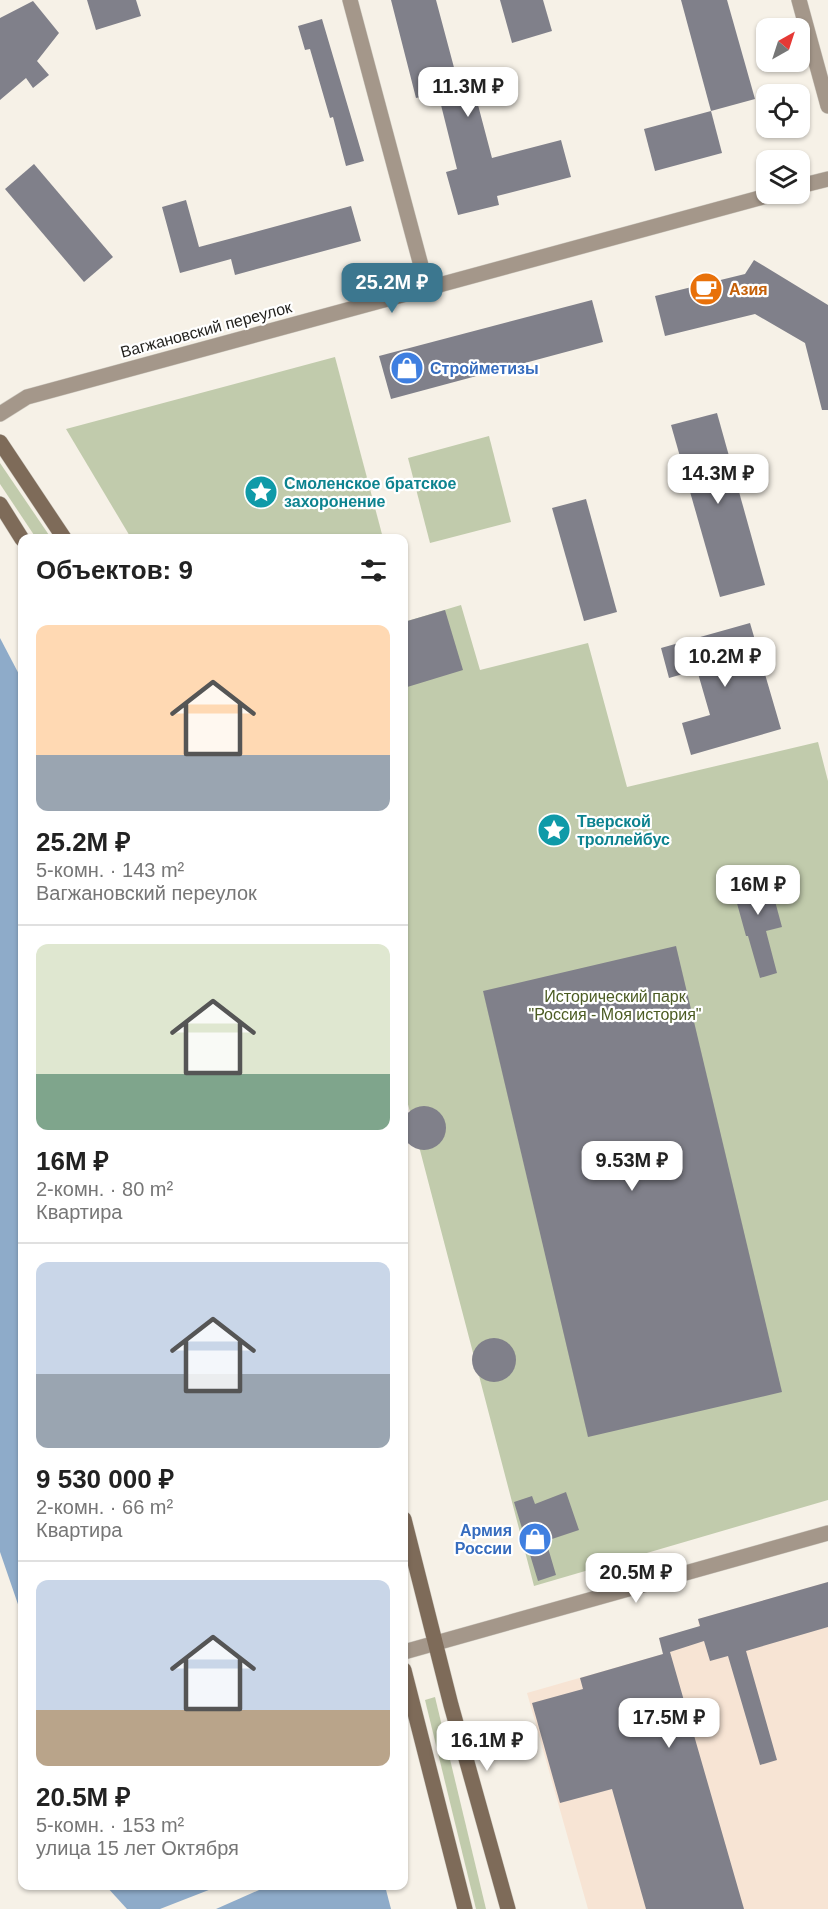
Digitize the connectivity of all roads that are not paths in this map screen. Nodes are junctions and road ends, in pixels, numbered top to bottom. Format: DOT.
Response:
graph roads {
  1 [pos="350,0"];
  2 [pos="799,0"];
  3 [pos="828,106"];
  4 [pos="828,179"];
  5 [pos="810,184"];
  6 [pos="756,199"];
  7 [pos="427,288"];
  8 [pos="0,414"];
  9 [pos="0,442"];
  10 [pos="0,504"];
  11 [pos="19,534"];
  12 [pos="61,534"];
  13 [pos="828,1533"];
  14 [pos="408,1535"];
  15 [pos="435,1643"];
  16 [pos="408,1651"];
  17 [pos="408,1686"];
  18 [pos="465,1909"];
  19 [pos="508,1909"];
  1 -- 7 [label="street"];
  2 -- 3 [label="street"];
  4 -- 5 [label="street"];
  6 -- 7 [label="street, Вагжановский переулок"];
  7 -- 8 [label="street, Вагжановский переулок"];
  9 -- 12 [label="main road"];
  10 -- 11 [label="main road"];
  13 -- 15 [label="street"];
  14 -- 15 [label="main road"];
  15 -- 16 [label="street"];
  15 -- 19 [label="main road"];
  17 -- 18 [label="main road"];
}
